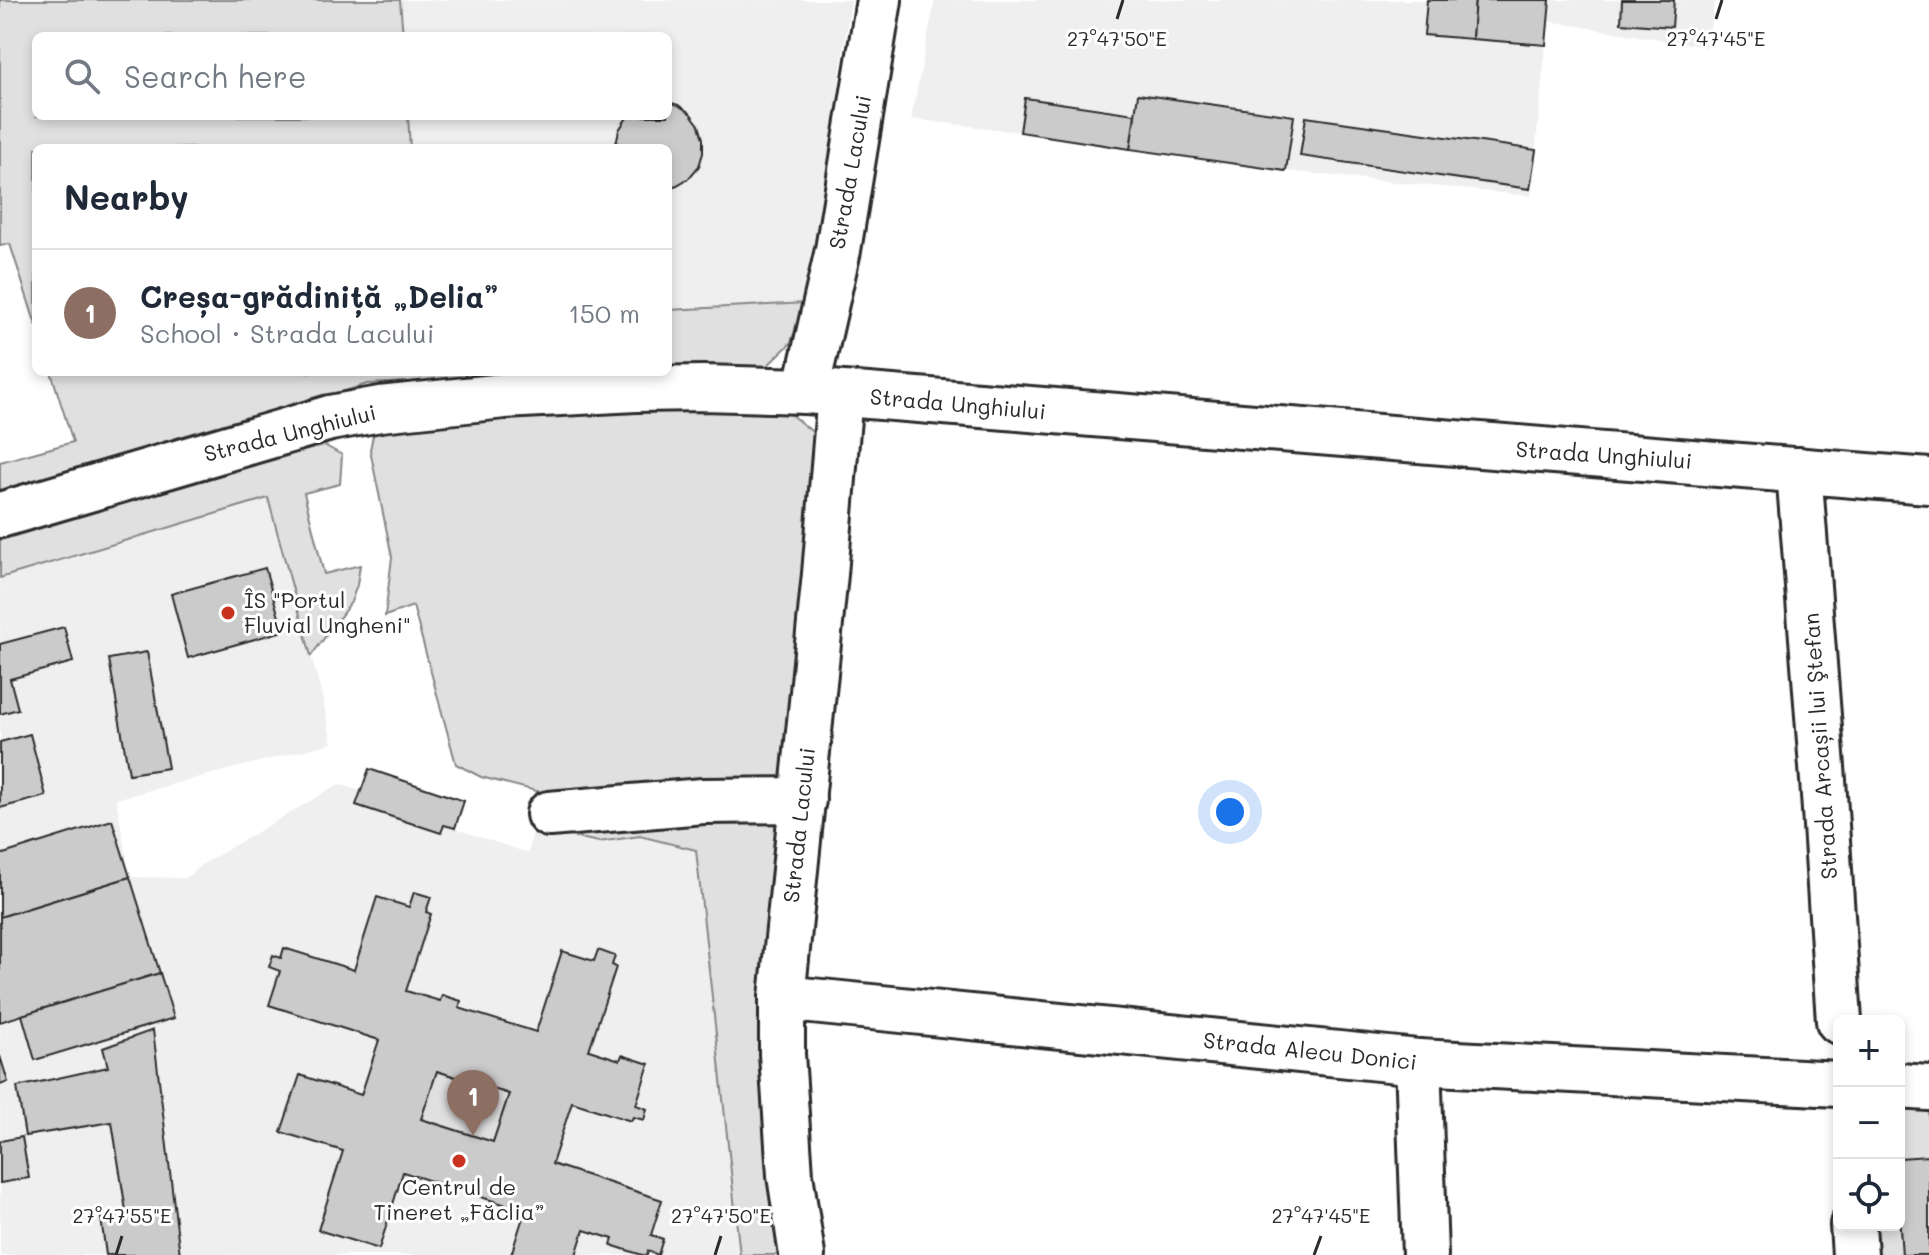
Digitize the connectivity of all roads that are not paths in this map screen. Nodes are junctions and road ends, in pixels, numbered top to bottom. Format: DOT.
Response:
graph roads {
  1 [pos="879,0"];
  2 [pos="823,393"];
  3 [pos="1799,470"];
  4 [pos="1929,481"];
  5 [pos="0,515"];
  6 [pos="803,800"];
  7 [pos="549,814"];
  8 [pos="782,998"];
  9 [pos="1839,1015"];
  10 [pos="1418,1062"];
  11 [pos="1833,1084"];
  12 [pos="1905,1086"];
  13 [pos="1929,1088"];
  14 [pos="1853,1231"];
  15 [pos="802,1255"];
  16 [pos="1425,1255"];
  17 [pos="1855,1255"];
  1 -- 2 [label="street, Strada Lacului"];
  2 -- 3 [label="street, Strada Unghiului"];
  2 -- 5 [label="street, Strada Unghiului"];
  2 -- 6 [label="street, Strada Lacului"];
  3 -- 4 [label="street, Strada Unghiului"];
  3 -- 9 [label="street, Strada Arcașii lui Ştefan"];
  6 -- 7 [label="street"];
  6 -- 8 [label="street, Strada Lacului"];
  8 -- 10 [label="street, Strada Alecu Donici"];
  8 -- 15 [label="street, Strada Lacului"];
  10 -- 11 [label="street, Strada Alecu Donici"];
  10 -- 16 [label="street"];
  12 -- 13 [label="street"];
  14 -- 17 [label="street"];
}
